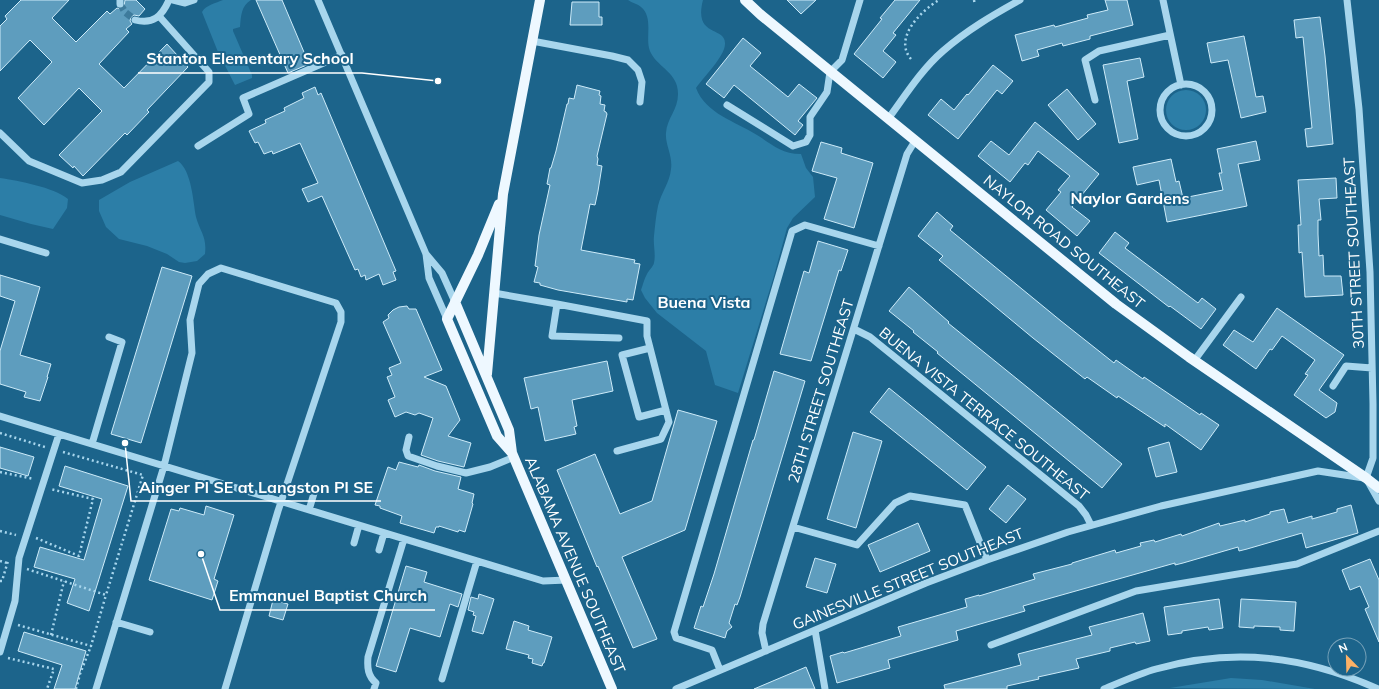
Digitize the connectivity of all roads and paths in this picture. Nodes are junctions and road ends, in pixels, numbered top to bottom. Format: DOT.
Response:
graph roads {
  1 [pos="169,0"];
  2 [pos="173,0"];
  3 [pos="194,0"];
  4 [pos="318,0"];
  5 [pos="540,0"];
  6 [pos="745,0"];
  7 [pos="860,0"];
  8 [pos="939,0"];
  9 [pos="974,0"];
  10 [pos="1020,0"];
  11 [pos="1163,0"];
  12 [pos="1347,0"];
  13 [pos="975,5"];
  14 [pos="159,16"];
  15 [pos="135,20"];
  16 [pos="1170,35"];
  17 [pos="532,41"];
  18 [pos="342,55"];
  19 [pos="911,59"];
  20 [pos="830,72"];
  21 [pos="1181,84"];
  22 [pos="1095,100"];
  23 [pos="640,102"];
  24 [pos="727,105"];
  25 [pos="888,119"];
  26 [pos="0,133"];
  27 [pos="915,141"];
  28 [pos="198,146"];
  29 [pos="503,194"];
  30 [pos="0,239"];
  31 [pos="879,246"];
  32 [pos="46,253"];
  33 [pos="426,254"];
  34 [pos="494,293"];
  35 [pos="1241,297"];
  36 [pos="455,302"];
  37 [pos="557,304"];
  38 [pos="447,319"];
  39 [pos="854,329"];
  40 [pos="109,337"];
  41 [pos="619,338"];
  42 [pos="650,348"];
  43 [pos="1194,361"];
  44 [pos="1372,368"];
  45 [pos="487,376"];
  46 [pos="1333,386"];
  47 [pos="1376,405"];
  48 [pos="666,410"];
  49 [pos="0,416"];
  50 [pos="0,433"];
  51 [pos="59,434"];
  52 [pos="409,437"];
  53 [pos="92,444"];
  54 [pos="45,447"];
  55 [pos="53,450"];
  56 [pos="617,451"];
  57 [pos="43,454"];
  58 [pos="513,455"];
  59 [pos="164,466"];
  60 [pos="0,472"];
  61 [pos="36,474"];
  62 [pos="1366,478"];
  63 [pos="48,488"];
  64 [pos="1379,488"];
  65 [pos="315,490"];
  66 [pos="1379,501"];
  67 [pos="281,502"];
  68 [pos="309,510"];
  69 [pos="359,525"];
  70 [pos="1091,525"];
  71 [pos="794,527"];
  72 [pos="1379,530"];
  73 [pos="0,531"];
  74 [pos="384,533"];
  75 [pos="32,536"];
  76 [pos="404,539"];
  77 [pos="15,542"];
  78 [pos="354,544"];
  79 [pos="378,550"];
  80 [pos="9,556"];
  81 [pos="987,560"];
  82 [pos="0,561"];
  83 [pos="477,561"];
  84 [pos="7,563"];
  85 [pos="23,572"];
  86 [pos="567,580"];
  87 [pos="0,581"];
  88 [pos="64,582"];
  89 [pos="106,595"];
  90 [pos="116,622"];
  91 [pos="14,624"];
  92 [pos="815,630"];
  93 [pos="150,632"];
  94 [pos="51,635"];
  95 [pos="91,646"];
  96 [pos="991,646"];
  97 [pos="766,651"];
  98 [pos="2,655"];
  99 [pos="720,670"];
  100 [pos="442,679"];
  101 [pos="47,689"];
  102 [pos="76,689"];
  103 [pos="96,689"];
  104 [pos="225,689"];
  105 [pos="374,689"];
  106 [pos="612,689"];
  107 [pos="676,689"];
  108 [pos="825,689"];
  109 [pos="1104,689"];
  110 [pos="1378,689"];
  1 -- 14 [label="street"];
  2 -- 3 [label="street"];
  4 -- 18 [label="street"];
  5 -- 17 [label="main road, ALABAMA AVENUE SOUTHEAST"];
  6 -- 20 [label="main road, NAYLOR ROAD SOUTHEAST"];
  7 -- 20 [label="street"];
  8 -- 19 [label="path"];
  9 -- 13 [label="path"];
  10 -- 25 [label="street"];
  11 -- 16 [label="street"];
  12 -- 44 [label="street, 30TH STREET SOUTHEAST"];
  14 -- 15 [label="street"];
  14 -- 26 [label="street"];
  16 -- 21 [label="street"];
  16 -- 22 [label="street"];
  17 -- 23 [label="street"];
  17 -- 29 [label="main road, ALABAMA AVENUE SOUTHEAST"];
  18 -- 28 [label="street"];
  18 -- 33 [label="street"];
  20 -- 24 [label="street"];
  20 -- 25 [label="main road, NAYLOR ROAD SOUTHEAST"];
  21 -- 21 [label="street"];
  25 -- 27 [label="main road, NAYLOR ROAD SOUTHEAST"];
  27 -- 31 [label="street, 28TH STREET SOUTHEAST"];
  27 -- 43 [label="main road, NAYLOR ROAD SOUTHEAST"];
  29 -- 34 [label="main road, ALABAMA AVENUE SOUTHEAST"];
  29 -- 36 [label="main road, ALABAMA AVENUE SOUTHEAST"];
  30 -- 32 [label="street"];
  31 -- 39 [label="street, 28TH STREET SOUTHEAST"];
  31 -- 99 [label="street"];
  33 -- 36 [label="street"];
  33 -- 38 [label="street"];
  34 -- 37 [label="street"];
  34 -- 45 [label="main road, ALABAMA AVENUE SOUTHEAST"];
  35 -- 43 [label="street"];
  36 -- 38 [label="main road, ALABAMA AVENUE SOUTHEAST"];
  36 -- 45 [label="main road, ALABAMA AVENUE SOUTHEAST"];
  37 -- 41 [label="street"];
  37 -- 42 [label="street"];
  38 -- 58 [label="main road, ALABAMA AVENUE SOUTHEAST"];
  39 -- 70 [label="street, BUENA VISTA TERRACE SOUTHEAST"];
  39 -- 71 [label="street, 28TH STREET SOUTHEAST"];
  40 -- 53 [label="street"];
  42 -- 48 [label="street"];
  42 -- 48 [label="street"];
  43 -- 62 [label="main road, NAYLOR ROAD SOUTHEAST"];
  44 -- 46 [label="street"];
  44 -- 47 [label="street, 30TH STREET SOUTHEAST"];
  45 -- 58 [label="main road, ALABAMA AVENUE SOUTHEAST"];
  47 -- 62 [label="street, 30TH STREET SOUTHEAST"];
  48 -- 56 [label="street"];
  49 -- 51 [label="street"];
  50 -- 54 [label="path"];
  51 -- 53 [label="street"];
  51 -- 55 [label="street"];
  52 -- 58 [label="street"];
  53 -- 59 [label="street"];
  54 -- 55 [label="path"];
  54 -- 57 [label="path"];
  55 -- 89 [label="path"];
  55 -- 98 [label="street"];
  58 -- 86 [label="main road, ALABAMA AVENUE SOUTHEAST"];
  59 -- 67 [label="street"];
  59 -- 67 [label="street"];
  59 -- 90 [label="street"];
  60 -- 61 [label="path"];
  62 -- 64 [label="main road, NAYLOR ROAD SOUTHEAST"];
  62 -- 66 [label="street"];
  62 -- 70 [label="street, GAINESVILLE STREET SOUTHEAST"];
  63 -- 75 [label="path"];
  65 -- 68 [label="street"];
  67 -- 68 [label="street"];
  67 -- 104 [label="street"];
  68 -- 69 [label="street"];
  69 -- 74 [label="street"];
  69 -- 78 [label="street"];
  70 -- 81 [label="street, GAINESVILLE STREET SOUTHEAST"];
  71 -- 81 [label="street"];
  71 -- 97 [label="street, 28TH STREET SOUTHEAST"];
  72 -- 96 [label="street"];
  73 -- 77 [label="path"];
  74 -- 76 [label="street"];
  74 -- 79 [label="street"];
  76 -- 83 [label="street"];
  76 -- 105 [label="street"];
  80 -- 84 [label="path"];
  81 -- 92 [label="street, GAINESVILLE STREET SOUTHEAST"];
  82 -- 84 [label="path"];
  83 -- 86 [label="street"];
  83 -- 100 [label="street"];
  84 -- 87 [label="path"];
  85 -- 88 [label="path"];
  86 -- 106 [label="main road, ALABAMA AVENUE SOUTHEAST"];
  88 -- 89 [label="path"];
  88 -- 94 [label="path"];
  89 -- 95 [label="path"];
  90 -- 93 [label="street"];
  90 -- 103 [label="street"];
  91 -- 94 [label="path"];
  92 -- 97 [label="street, GAINESVILLE STREET SOUTHEAST"];
  92 -- 108 [label="street"];
  94 -- 95 [label="path"];
  95 -- 102 [label="path"];
  97 -- 99 [label="street, GAINESVILLE STREET SOUTHEAST"];
  98 -- 101 [label="path"];
  99 -- 107 [label="street, GAINESVILLE STREET SOUTHEAST"];
  109 -- 110 [label="street"];
}
